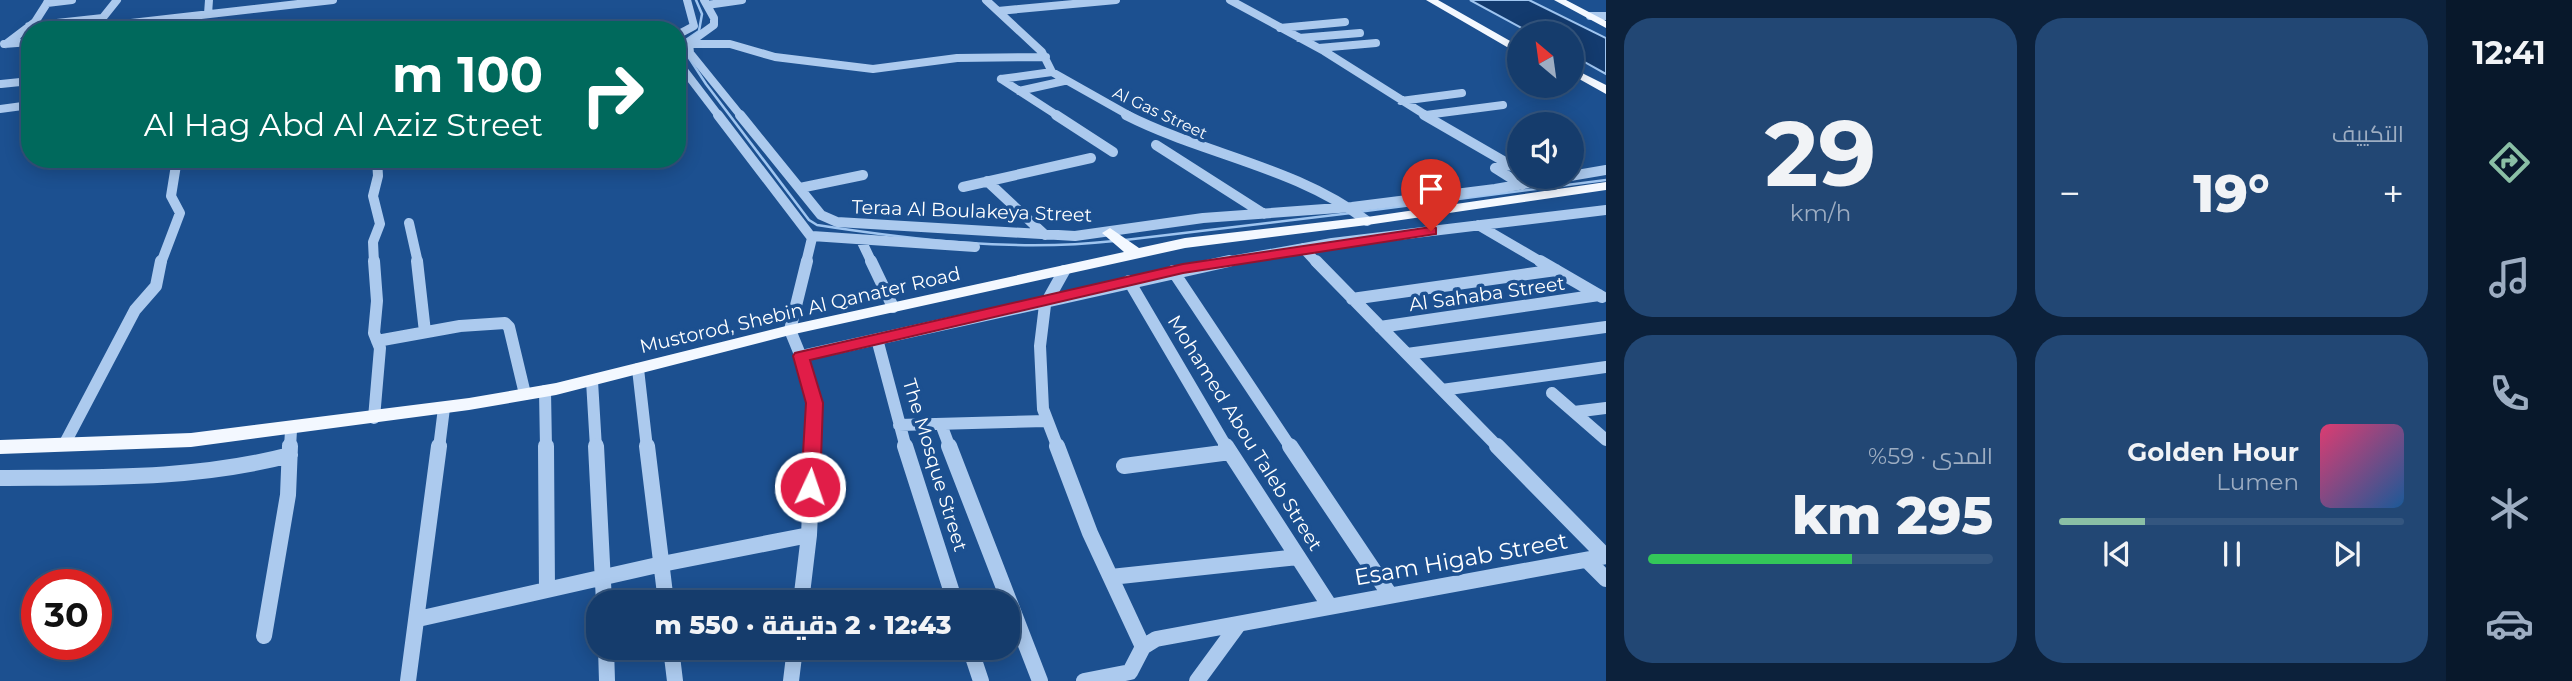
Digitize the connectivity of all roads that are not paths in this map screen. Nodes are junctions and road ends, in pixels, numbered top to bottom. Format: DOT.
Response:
graph roads {
  1 [pos="72,0"];
  2 [pos="117,0"];
  3 [pos="209,0"];
  4 [pos="332,0"];
  5 [pos="687,0"];
  6 [pos="742,0"];
  7 [pos="1000,0"];
  8 [pos="1116,0"];
  9 [pos="1230,0"];
  10 [pos="1431,0"];
  11 [pos="1442,0"];
  12 [pos="1559,0"];
  13 [pos="987,1"];
  14 [pos="1099,1"];
  15 [pos="48,2"];
  16 [pos="705,2"];
  17 [pos="999,11"];
  18 [pos="208,15"];
  19 [pos="1590,16"];
  20 [pos="1606,16"];
  21 [pos="185,17"];
  22 [pos="103,18"];
  23 [pos="33,21"];
  24 [pos="85,21"];
  25 [pos="100,21"];
  26 [pos="152,21"];
  27 [pos="182,21"];
  28 [pos="1345,22"];
  29 [pos="1606,24"];
  30 [pos="1280,28"];
  31 [pos="686,31"];
  32 [pos="21,32"];
  33 [pos="1360,33"];
  34 [pos="1507,36"];
  35 [pos="1298,38"];
  36 [pos="21,43"];
  37 [pos="1377,43"];
  38 [pos="3,44"];
  39 [pos="688,44"];
  40 [pos="1507,44"];
  41 [pos="1318,48"];
  42 [pos="1046,57"];
  43 [pos="1052,72"];
  44 [pos="686,73"];
  45 [pos="1584,78"];
  46 [pos="1002,79"];
  47 [pos="1064,81"];
  48 [pos="21,82"];
  49 [pos="2,83"];
  50 [pos="1584,87"];
  51 [pos="1019,90"];
  52 [pos="1606,90"];
  53 [pos="1462,93"];
  54 [pos="1606,99"];
  55 [pos="1401,102"];
  56 [pos="1503,105"];
  57 [pos="21,106"];
  58 [pos="0,109"];
  59 [pos="1426,116"];
  60 [pos="1156,145"];
  61 [pos="1113,152"];
  62 [pos="1091,158"];
  63 [pos="1507,163"];
  64 [pos="176,168"];
  65 [pos="378,168"];
  66 [pos="1507,168"];
  67 [pos="1606,170"];
  68 [pos="1584,173"];
  69 [pos="863,176"];
  70 [pos="1507,176"];
  71 [pos="987,181"];
  72 [pos="1606,186"];
  73 [pos="962,187"];
  74 [pos="1507,187"];
  75 [pos="800,188"];
  76 [pos="1352,208"];
  77 [pos="1606,210"];
  78 [pos="1265,214"];
  79 [pos="828,221"];
  80 [pos="1367,221"];
  81 [pos="409,223"];
  82 [pos="1342,223"];
  83 [pos="1478,225"];
  84 [pos="812,233"];
  85 [pos="1111,234"];
  86 [pos="1045,235"];
  87 [pos="861,240"];
  88 [pos="1360,240"];
  89 [pos="975,247"];
  90 [pos="1303,248"];
  91 [pos="1131,250"];
  92 [pos="1556,270"];
  93 [pos="1064,271"];
  94 [pos="1173,271"];
  95 [pos="1129,281"];
  96 [pos="1603,297"];
  97 [pos="1048,299"];
  98 [pos="1352,299"];
  99 [pos="893,307"];
  100 [pos="1380,327"];
  101 [pos="1606,327"];
  102 [pos="425,332"];
  103 [pos="791,333"];
  104 [pos="877,339"];
  105 [pos="377,341"];
  106 [pos="799,353"];
  107 [pos="1407,354"];
  108 [pos="1606,367"];
  109 [pos="638,369"];
  110 [pos="592,381"];
  111 [pos="1442,390"];
  112 [pos="545,391"];
  113 [pos="1552,393"];
  114 [pos="525,394"];
  115 [pos="444,408"];
  116 [pos="1606,408"];
  117 [pos="1574,412"];
  118 [pos="374,418"];
  119 [pos="1046,421"];
  120 [pos="941,424"];
  121 [pos="899,425"];
  122 [pos="1606,440"];
  123 [pos="290,442"];
  124 [pos="65,443"];
  125 [pos="0,447"];
  126 [pos="1230,452"];
  127 [pos="1124,466"];
  128 [pos="0,478"];
  129 [pos="809,535"];
  130 [pos="1605,556"];
  131 [pos="1298,557"];
  132 [pos="1587,560"];
  133 [pos="662,564"];
  134 [pos="603,577"];
  135 [pos="1111,578"];
  136 [pos="1606,579"];
  137 [pos="547,590"];
  138 [pos="604,590"];
  139 [pos="665,590"];
  140 [pos="802,590"];
  141 [pos="951,590"];
  142 [pos="1390,595"];
  143 [pos="1329,605"];
  144 [pos="418,619"];
  145 [pos="1238,625"];
  146 [pos="264,636"];
  147 [pos="1143,647"];
  148 [pos="606,660"];
  149 [pos="672,660"];
  150 [pos="794,660"];
  151 [pos="974,660"];
  152 [pos="408,681"];
  153 [pos="607,681"];
  154 [pos="675,681"];
  155 [pos="791,681"];
  156 [pos="981,681"];
  157 [pos="1040,681"];
  158 [pos="1084,681"];
  159 [pos="1196,681"];
  1 -- 15 [label="street"];
  2 -- 22 [label="street"];
  3 -- 18 [label="street"];
  4 -- 18 [label="street"];
  5 -- 31 [label="street"];
  6 -- 16 [label="street"];
  7 -- 13 [label="street"];
  8 -- 14 [label="street"];
  9 -- 30 [label="street"];
  10 -- 40 [label="main road"];
  11 -- 34 [label="main road"];
  12 -- 19 [label="main road"];
  13 -- 17 [label="street"];
  14 -- 17 [label="street"];
  15 -- 23 [label="street"];
  16 -- 39 [label="street"];
  17 -- 42 [label="street"];
  18 -- 21 [label="street"];
  19 -- 20 [label="street"];
  19 -- 29 [label="main road"];
  21 -- 26 [label="street"];
  21 -- 27 [label="street"];
  22 -- 24 [label="street"];
  22 -- 25 [label="street"];
  28 -- 30 [label="street"];
  30 -- 35 [label="street"];
  32 -- 38 [label="street"];
  33 -- 35 [label="street"];
  35 -- 41 [label="street"];
  36 -- 38 [label="street"];
  37 -- 41 [label="street"];
  39 -- 42 [label="street"];
  39 -- 75 [label="street, Teraa Al Boulakeya Street"];
  41 -- 55 [label="street"];
  42 -- 43 [label="street"];
  43 -- 46 [label="street"];
  43 -- 47 [label="street, Al Gas Street"];
  44 -- 84 [label="street"];
  45 -- 52 [label="main road"];
  46 -- 51 [label="street"];
  47 -- 51 [label="street"];
  47 -- 76 [label="street, Al Gas Street"];
  48 -- 49 [label="street"];
  50 -- 54 [label="main road"];
  51 -- 61 [label="street"];
  53 -- 55 [label="street"];
  55 -- 59 [label="street"];
  56 -- 59 [label="street"];
  57 -- 58 [label="street"];
  59 -- 63 [label="street"];
  60 -- 78 [label="street"];
  62 -- 71 [label="street"];
  64 -- 124 [label="street"];
  65 -- 105 [label="street"];
  66 -- 70 [label="street"];
  67 -- 68 [label="street, Teraa Al Boulakeya Street"];
  69 -- 75 [label="street"];
  71 -- 73 [label="street"];
  71 -- 86 [label="street"];
  72 -- 80 [label="main road, Mustorod, Shebin Al Qanater Road"];
  74 -- 76 [label="street, Teraa Al Boulakeya Street"];
  75 -- 79 [label="street, Teraa Al Boulakeya Street"];
  76 -- 78 [label="street, Teraa Al Boulakeya Street"];
  76 -- 80 [label="street, Al Gas Street"];
  77 -- 83 [label="street"];
  78 -- 85 [label="street, Teraa Al Boulakeya Street"];
  79 -- 84 [label="street"];
  79 -- 86 [label="street, Teraa Al Boulakeya Street"];
  80 -- 82 [label="main road, Mustorod, Shebin Al Qanater Road"];
  81 -- 102 [label="street"];
  82 -- 88 [label="street"];
  82 -- 91 [label="main road, Mustorod, Shebin Al Qanater Road"];
  83 -- 88 [label="street"];
  83 -- 92 [label="street"];
  84 -- 87 [label="street"];
  84 -- 103 [label="street"];
  85 -- 86 [label="street, Teraa Al Boulakeya Street"];
  85 -- 91 [label="main road"];
  87 -- 89 [label="street"];
  87 -- 99 [label="street"];
  88 -- 90 [label="street"];
  90 -- 94 [label="street"];
  90 -- 98 [label="street, Esam Higab Street"];
  91 -- 93 [label="main road, Mustorod, Shebin Al Qanater Road"];
  92 -- 96 [label="street"];
  92 -- 98 [label="street"];
  93 -- 97 [label="street"];
  93 -- 99 [label="main road, Mustorod, Shebin Al Qanater Road"];
  94 -- 95 [label="street"];
  94 -- 142 [label="street"];
  95 -- 97 [label="street"];
  95 -- 126 [label="street, Mohamed Abou Taleb Street"];
  96 -- 100 [label="street, Al Sahaba Street"];
  97 -- 104 [label="street"];
  97 -- 119 [label="street"];
  98 -- 100 [label="street, Esam Higab Street"];
  99 -- 103 [label="main road, Mustorod, Shebin Al Qanater Road"];
  100 -- 107 [label="street, Esam Higab Street"];
  101 -- 107 [label="street"];
  102 -- 105 [label="street"];
  102 -- 114 [label="street"];
  103 -- 106 [label="street"];
  103 -- 109 [label="main road, Mustorod, Shebin Al Qanater Road"];
  104 -- 106 [label="street"];
  104 -- 121 [label="street, The Mosque Street"];
  105 -- 118 [label="street"];
  106 -- 129 [label="street"];
  107 -- 111 [label="street, Esam Higab Street"];
  108 -- 111 [label="street"];
  109 -- 110 [label="main road, Mustorod, Shebin Al Qanater Road"];
  109 -- 133 [label="street"];
  110 -- 112 [label="main road, Mustorod, Shebin Al Qanater Road"];
  110 -- 134 [label="street"];
  111 -- 130 [label="street, Esam Higab Street"];
  112 -- 114 [label="main road, Mustorod, Shebin Al Qanater Road"];
  112 -- 137 [label="street"];
  113 -- 117 [label="street"];
  114 -- 115 [label="main road, Mustorod, Shebin Al Qanater Road"];
  115 -- 118 [label="main road, Mustorod, Shebin Al Qanater Road"];
  115 -- 144 [label="street"];
  116 -- 117 [label="street"];
  117 -- 122 [label="street"];
  118 -- 123 [label="main road, Mustorod, Shebin Al Qanater Road"];
  119 -- 120 [label="street"];
  119 -- 135 [label="street"];
  120 -- 121 [label="street"];
  120 -- 157 [label="street"];
  121 -- 141 [label="street, The Mosque Street"];
  123 -- 124 [label="main road, Mustorod, Shebin Al Qanater Road"];
  123 -- 128 [label="street"];
  123 -- 146 [label="street"];
  124 -- 125 [label="main road, Mustorod, Shebin Al Qanater Road"];
  126 -- 127 [label="street"];
  126 -- 131 [label="street, Mohamed Abou Taleb Street"];
  129 -- 133 [label="street"];
  129 -- 140 [label="street"];
  130 -- 132 [label="street, Esam Higab Street"];
  131 -- 135 [label="street"];
  131 -- 143 [label="street, Mohamed Abou Taleb Street"];
  132 -- 136 [label="street"];
  132 -- 142 [label="street, Esam Higab Street"];
  133 -- 134 [label="street"];
  133 -- 139 [label="street"];
  134 -- 137 [label="street"];
  134 -- 138 [label="street"];
  135 -- 147 [label="street"];
  137 -- 144 [label="street"];
  142 -- 143 [label="street, Esam Higab Street"];
  143 -- 145 [label="street, Esam Higab Street"];
  144 -- 152 [label="street"];
  145 -- 147 [label="street, Esam Higab Street"];
  145 -- 159 [label="street"];
  147 -- 158 [label="street"];
  148 -- 153 [label="street"];
  149 -- 154 [label="street"];
  150 -- 155 [label="street"];
  151 -- 156 [label="street"];
}
